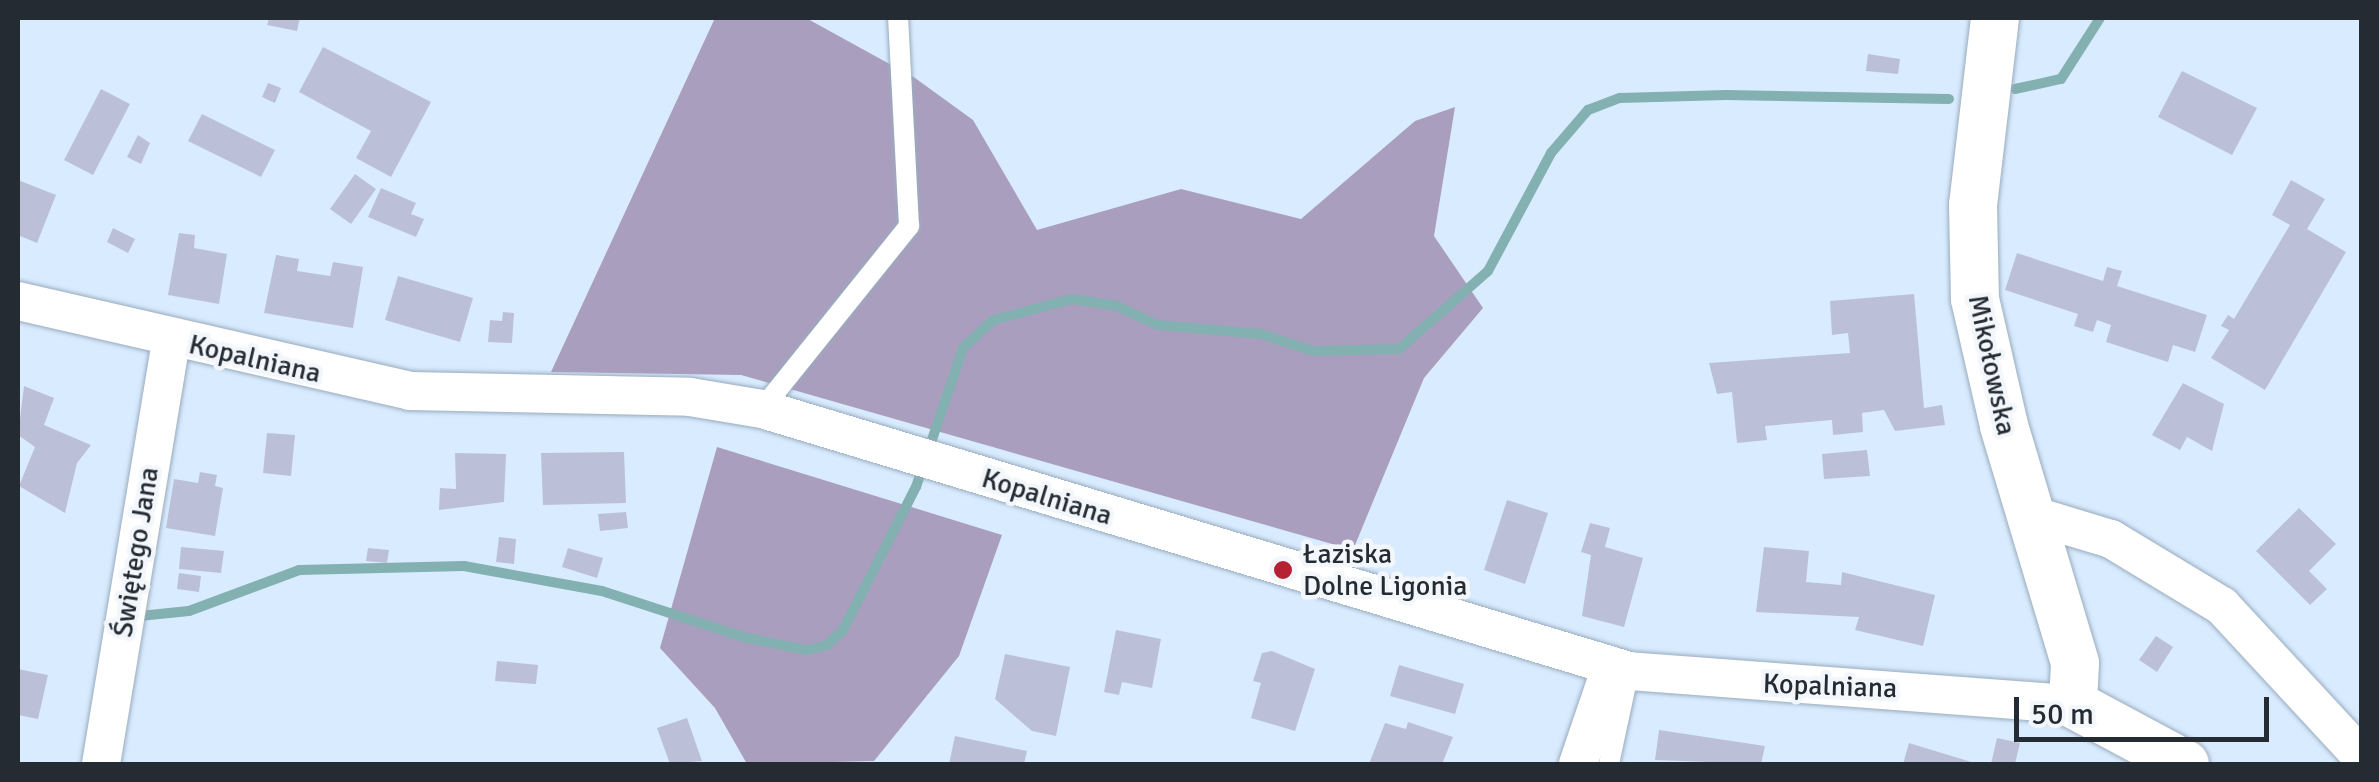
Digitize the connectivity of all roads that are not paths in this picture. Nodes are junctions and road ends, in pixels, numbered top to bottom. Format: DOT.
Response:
graph roads {
  1 [pos="898,18"];
  2 [pos="1994,18"];
  3 [pos="18,301"];
  4 [pos="171,340"];
  5 [pos="762,410"];
  6 [pos="2028,514"];
  7 [pos="1620,669"];
  8 [pos="2073,704"];
  9 [pos="2169,753"];
  10 [pos="2362,757"];
  11 [pos="101,764"];
  12 [pos="1578,764"];
  13 [pos="1609,764"];
  1 -- 5 [label="lane"];
  2 -- 6 [label="street, Mikołowska"];
  3 -- 4 [label="street, Kopalniana"];
  4 -- 5 [label="street, Kopalniana"];
  4 -- 11 [label="street, Świętego Jana"];
  5 -- 7 [label="street, Kopalniana"];
  6 -- 8 [label="street, Mikołowska"];
  6 -- 10 [label="street"];
  7 -- 8 [label="street, Kopalniana"];
  7 -- 12 [label="street"];
  7 -- 13 [label="lane"];
  8 -- 9 [label="street"];
}
